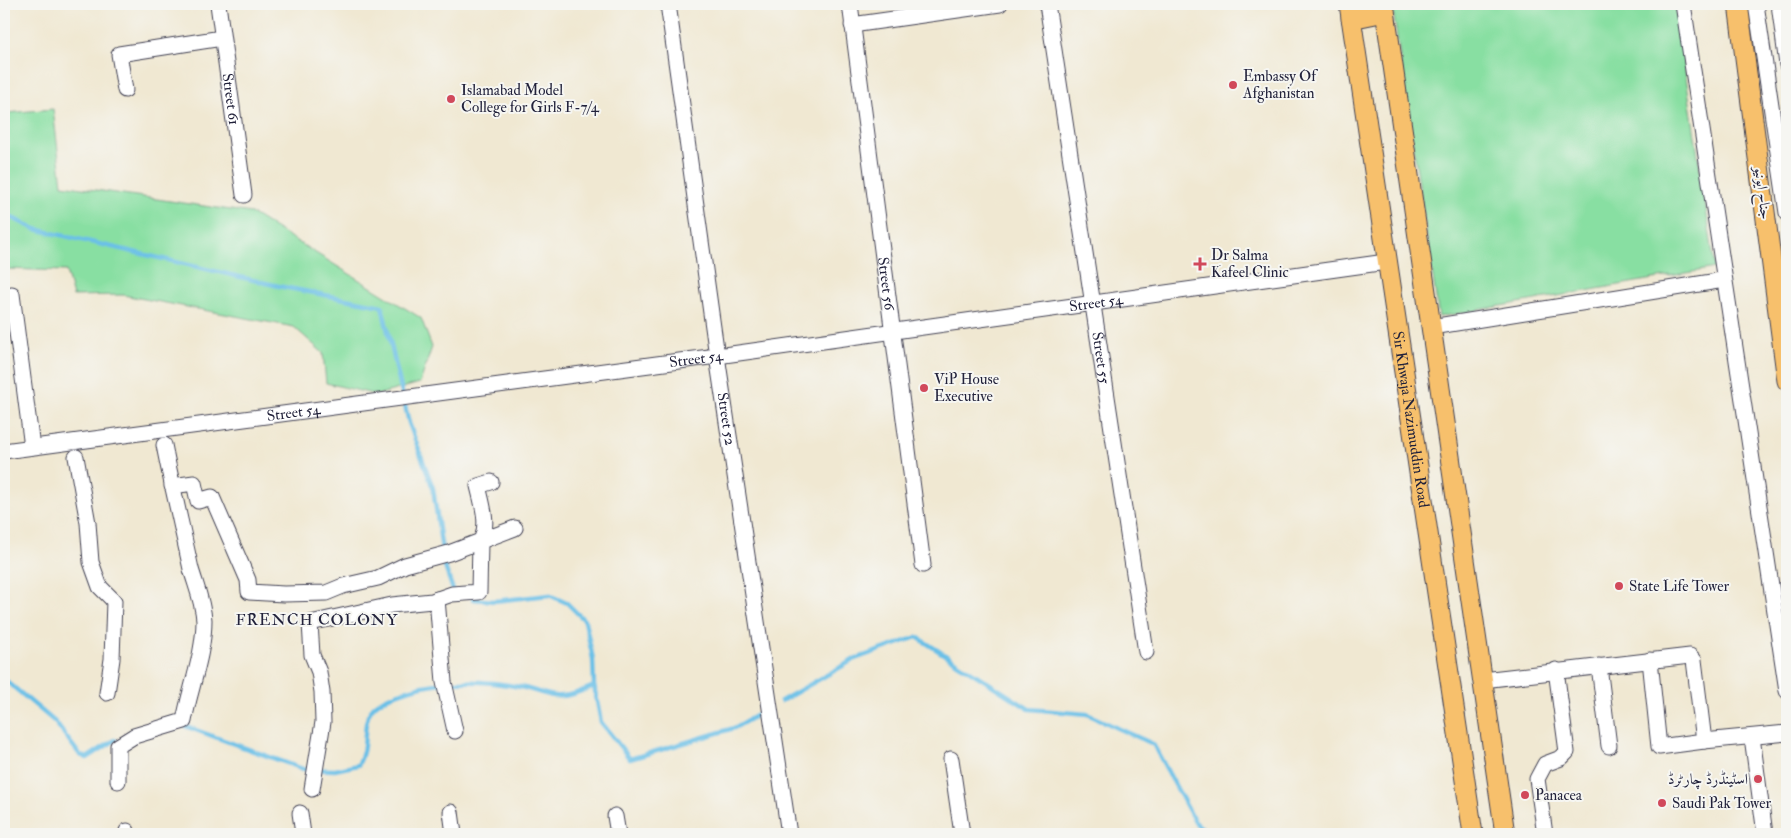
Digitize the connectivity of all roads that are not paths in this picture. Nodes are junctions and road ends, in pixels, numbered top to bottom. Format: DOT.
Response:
graph roads {
  1 [pos="218,4"];
  2 [pos="668,4"];
  3 [pos="850,4"];
  4 [pos="1000,4"];
  5 [pos="1048,4"];
  6 [pos="1683,4"];
  7 [pos="1738,4"];
  8 [pos="1756,4"];
  9 [pos="1779,4"];
  10 [pos="1384,8"];
  11 [pos="1350,11"];
  12 [pos="852,24"];
  13 [pos="222,38"];
  14 [pos="1787,65"];
  15 [pos="125,90"];
  16 [pos="244,195"];
  17 [pos="1787,212"];
  18 [pos="1386,262"];
  19 [pos="1724,280"];
  20 [pos="12,294"];
  21 [pos="1093,303"];
  22 [pos="1431,327"];
  23 [pos="893,331"];
  24 [pos="717,356"];
  25 [pos="1787,382"];
  26 [pos="164,445"];
  27 [pos="32,447"];
  28 [pos="4,451"];
  29 [pos="76,457"];
  30 [pos="491,482"];
  31 [pos="172,486"];
  32 [pos="515,528"];
  33 [pos="480,542"];
  34 [pos="923,565"];
  35 [pos="451,595"];
  36 [pos="1146,652"];
  37 [pos="1650,660"];
  38 [pos="1599,666"];
  39 [pos="1556,670"];
  40 [pos="1483,680"];
  41 [pos="1787,691"];
  42 [pos="107,693"];
  43 [pos="455,731"];
  44 [pos="1787,733"];
  45 [pos="1752,737"];
  46 [pos="1704,741"];
  47 [pos="1609,746"];
  48 [pos="951,759"];
  49 [pos="118,781"];
  50 [pos="313,784"];
  51 [pos="451,812"];
  52 [pos="300,814"];
  53 [pos="615,816"];
  54 [pos="303,834"];
  55 [pos="454,834"];
  56 [pos="618,834"];
  57 [pos="789,834"];
  58 [pos="962,834"];
  59 [pos="1473,834"];
  60 [pos="1504,834"];
  61 [pos="1545,834"];
  62 [pos="1765,834"];
  1 -- 13 [label="street, Street 61"];
  2 -- 24 [label="street, Street 52"];
  3 -- 12 [label="street, Street 56"];
  4 -- 12 [label="street"];
  5 -- 21 [label="street, Street 55"];
  6 -- 19 [label="street"];
  7 -- 25 [label="main road, جناح ایونیو"];
  8 -- 17 [label="street"];
  9 -- 14 [label="street"];
  10 -- 11 [label="main road"];
  10 -- 22 [label="main road"];
  11 -- 18 [label="main road, Sir Khwaja Nazimuddin Road"];
  12 -- 23 [label="street, Street 56"];
  13 -- 15 [label="street"];
  13 -- 16 [label="street, Street 61"];
  18 -- 21 [label="street, Street 54"];
  18 -- 59 [label="main road, Sir Khwaja Nazimuddin Road"];
  19 -- 22 [label="street"];
  19 -- 41 [label="street"];
  20 -- 27 [label="street"];
  21 -- 23 [label="street, Street 54"];
  21 -- 36 [label="street, Street 55"];
  22 -- 40 [label="main road"];
  23 -- 24 [label="street, Street 54"];
  23 -- 34 [label="street, Street 56"];
  24 -- 27 [label="street, Street 54"];
  24 -- 57 [label="street, Street 52"];
  26 -- 31 [label="street"];
  27 -- 28 [label="street, Street 54"];
  29 -- 42 [label="street"];
  30 -- 33 [label="street"];
  31 -- 33 [label="street"];
  31 -- 49 [label="street"];
  32 -- 33 [label="street"];
  33 -- 35 [label="street"];
  35 -- 43 [label="street"];
  35 -- 50 [label="street"];
  37 -- 38 [label="street"];
  37 -- 46 [label="street"];
  37 -- 46 [label="street"];
  38 -- 39 [label="street"];
  38 -- 47 [label="street"];
  39 -- 40 [label="street"];
  39 -- 61 [label="street"];
  40 -- 60 [label="main road"];
  44 -- 45 [label="street"];
  45 -- 46 [label="street"];
  45 -- 62 [label="street"];
  48 -- 58 [label="street"];
  51 -- 55 [label="street"];
  52 -- 54 [label="street"];
  53 -- 56 [label="street"];
}
